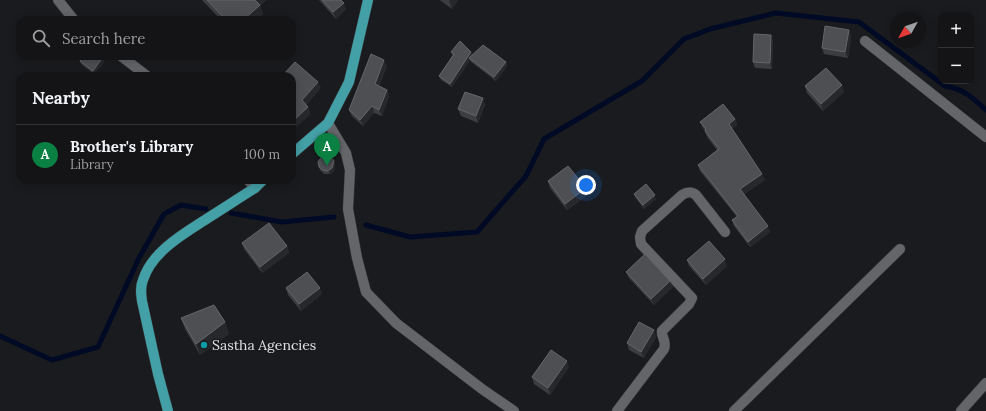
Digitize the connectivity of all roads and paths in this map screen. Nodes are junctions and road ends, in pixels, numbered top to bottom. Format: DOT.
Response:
graph roads {
  1 [pos="58,0"];
  2 [pos="368,0"];
  3 [pos="71,16"];
  4 [pos="866,41"];
  5 [pos="126,60"];
  6 [pos="142,72"];
  7 [pos="328,123"];
  8 [pos="986,137"];
  9 [pos="296,151"];
  10 [pos="251,184"];
  11 [pos="725,232"];
  12 [pos="900,249"];
  13 [pos="986,383"];
  14 [pos="168,411"];
  15 [pos="514,411"];
  16 [pos="617,411"];
  17 [pos="734,411"];
  18 [pos="961,411"];
  1 -- 3 [label="street"];
  2 -- 7 [label="main road"];
  4 -- 8 [label="street"];
  5 -- 6 [label="street"];
  7 -- 9 [label="main road"];
  7 -- 15 [label="street"];
  10 -- 14 [label="main road"];
  11 -- 16 [label="street"];
  12 -- 17 [label="street"];
  13 -- 18 [label="street"];
}
